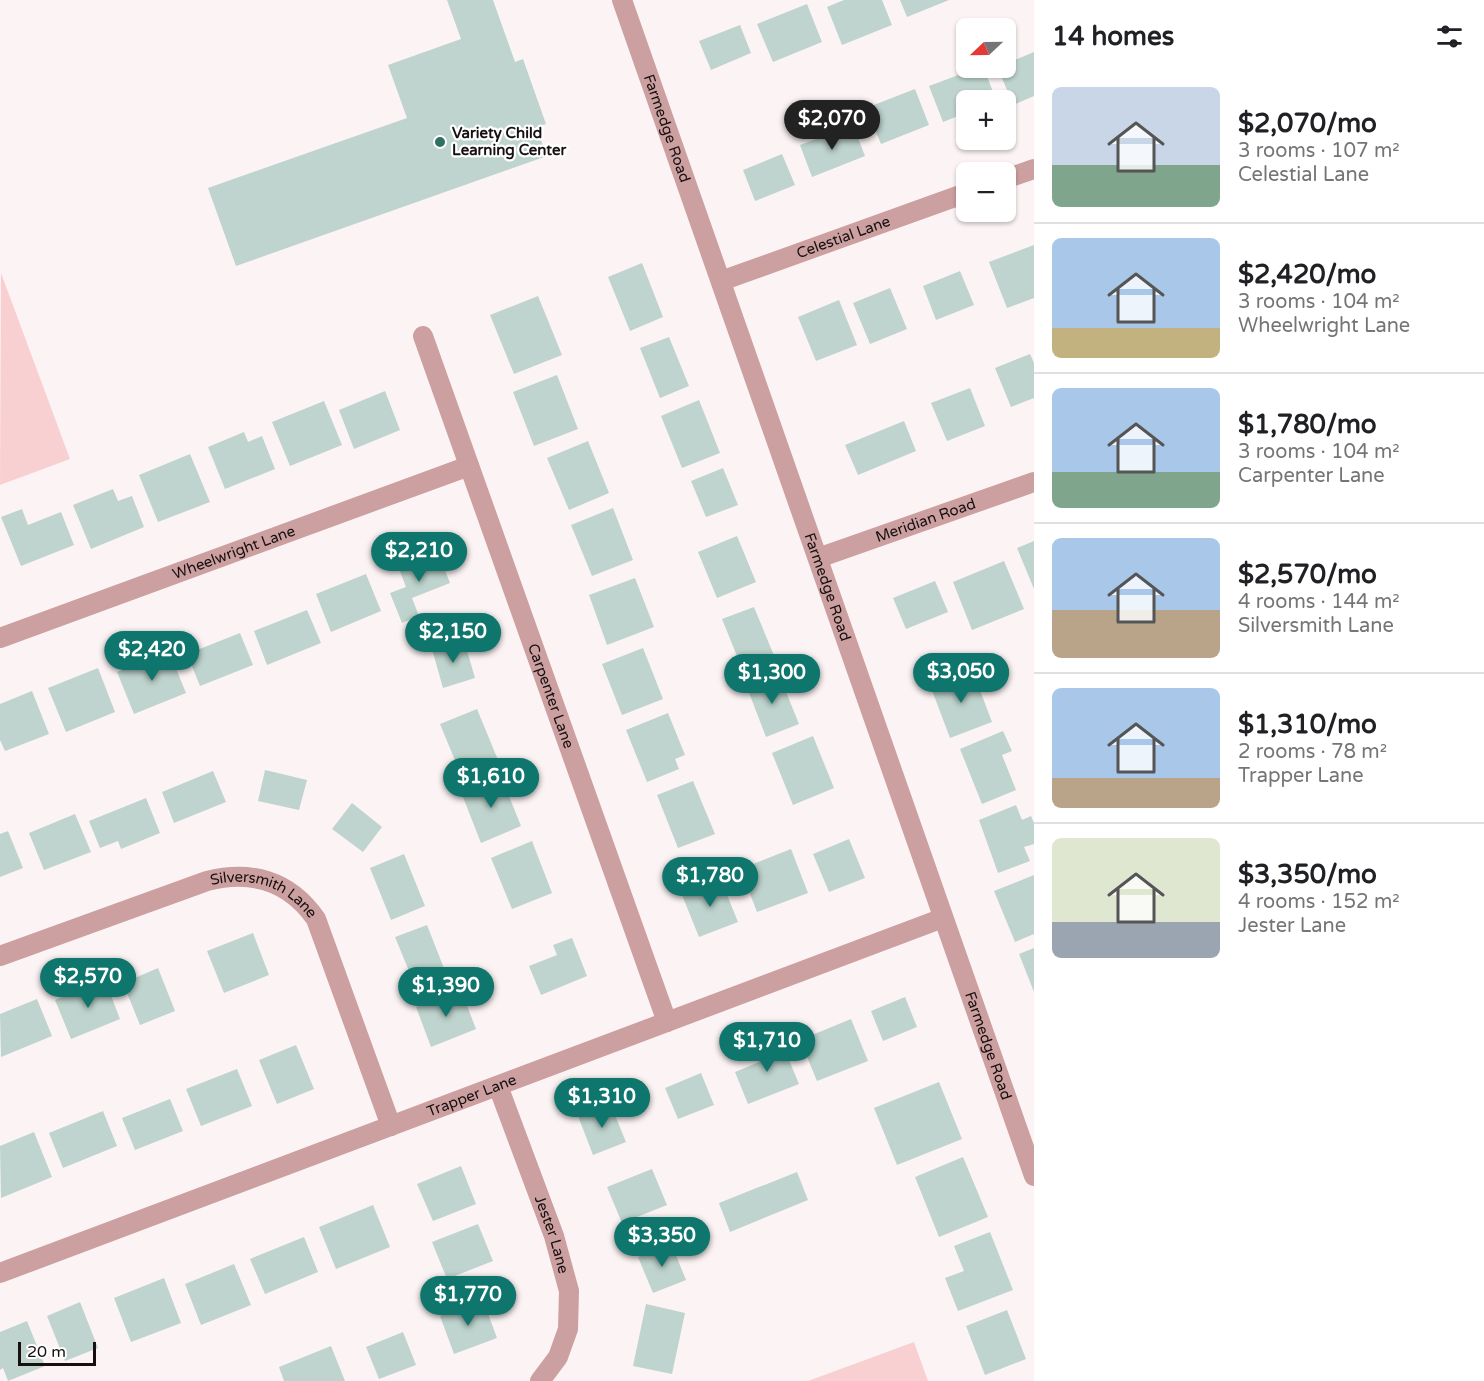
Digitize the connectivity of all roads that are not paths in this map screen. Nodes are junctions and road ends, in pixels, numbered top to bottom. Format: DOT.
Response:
graph roads {
  1 [pos="626,1"];
  2 [pos="1034,168"];
  3 [pos="1016,175"];
  4 [pos="956,197"];
  5 [pos="721,281"];
  6 [pos="423,336"];
  7 [pos="469,466"];
  8 [pos="1034,482"];
  9 [pos="818,558"];
  10 [pos="0,639"];
  11 [pos="944,918"];
  12 [pos="0,956"];
  13 [pos="667,1022"];
  14 [pos="498,1086"];
  15 [pos="391,1126"];
  16 [pos="1034,1176"];
  17 [pos="0,1273"];
  18 [pos="540,1381"];
  1 -- 5 [label="street, Farmedge Road"];
  2 -- 3 [label="street"];
  4 -- 5 [label="street, Celestial Lane"];
  5 -- 9 [label="street, Farmedge Road"];
  6 -- 7 [label="street, Carpenter Lane"];
  7 -- 10 [label="street, Wheelwright Lane"];
  7 -- 13 [label="street, Carpenter Lane"];
  8 -- 9 [label="street, Meridian Road"];
  9 -- 11 [label="street, Farmedge Road"];
  11 -- 13 [label="street, Trapper Lane"];
  11 -- 16 [label="street, Farmedge Road"];
  12 -- 15 [label="street, Silversmith Lane"];
  13 -- 14 [label="street, Trapper Lane"];
  14 -- 15 [label="street, Trapper Lane"];
  14 -- 18 [label="street, Jester Lane"];
  15 -- 17 [label="street, Trapper Lane"];
}
